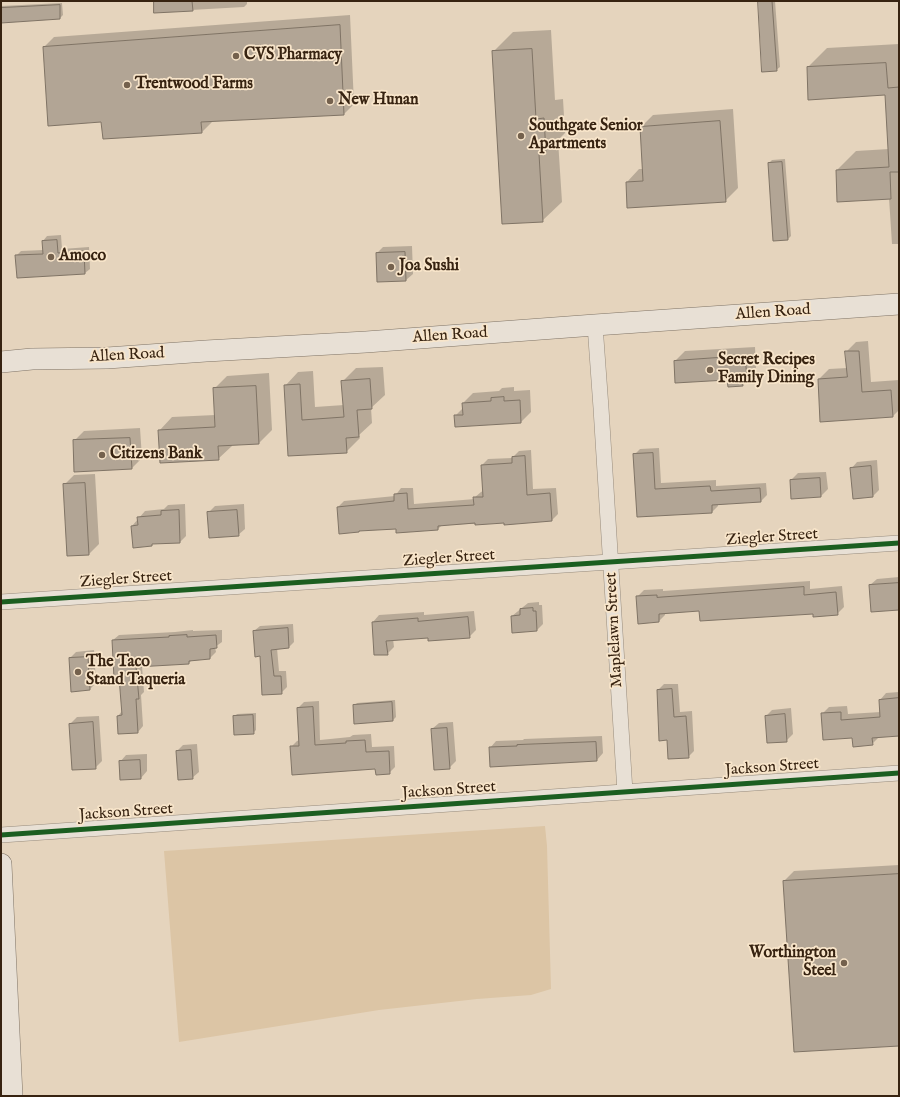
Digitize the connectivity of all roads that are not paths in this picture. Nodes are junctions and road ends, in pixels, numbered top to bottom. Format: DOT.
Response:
graph roads {
  1 [pos="899,304"];
  2 [pos="595,325"];
  3 [pos="1,362"];
  4 [pos="899,543"];
  5 [pos="611,561"];
  6 [pos="1,602"];
  7 [pos="899,773"];
  8 [pos="625,792"];
  9 [pos="1,835"];
  10 [pos="1,864"];
  11 [pos="12,1096"];
  1 -- 2 [label="main road, Allen Road"];
  2 -- 3 [label="main road, Allen Road"];
  2 -- 5 [label="street, Maplelawn Street"];
  4 -- 5 [label="street, Ziegler Street"];
  5 -- 6 [label="street, Ziegler Street"];
  5 -- 8 [label="street, Maplelawn Street"];
  7 -- 8 [label="street, Jackson Street"];
  8 -- 9 [label="street, Jackson Street"];
  10 -- 11 [label="main road"];
}
